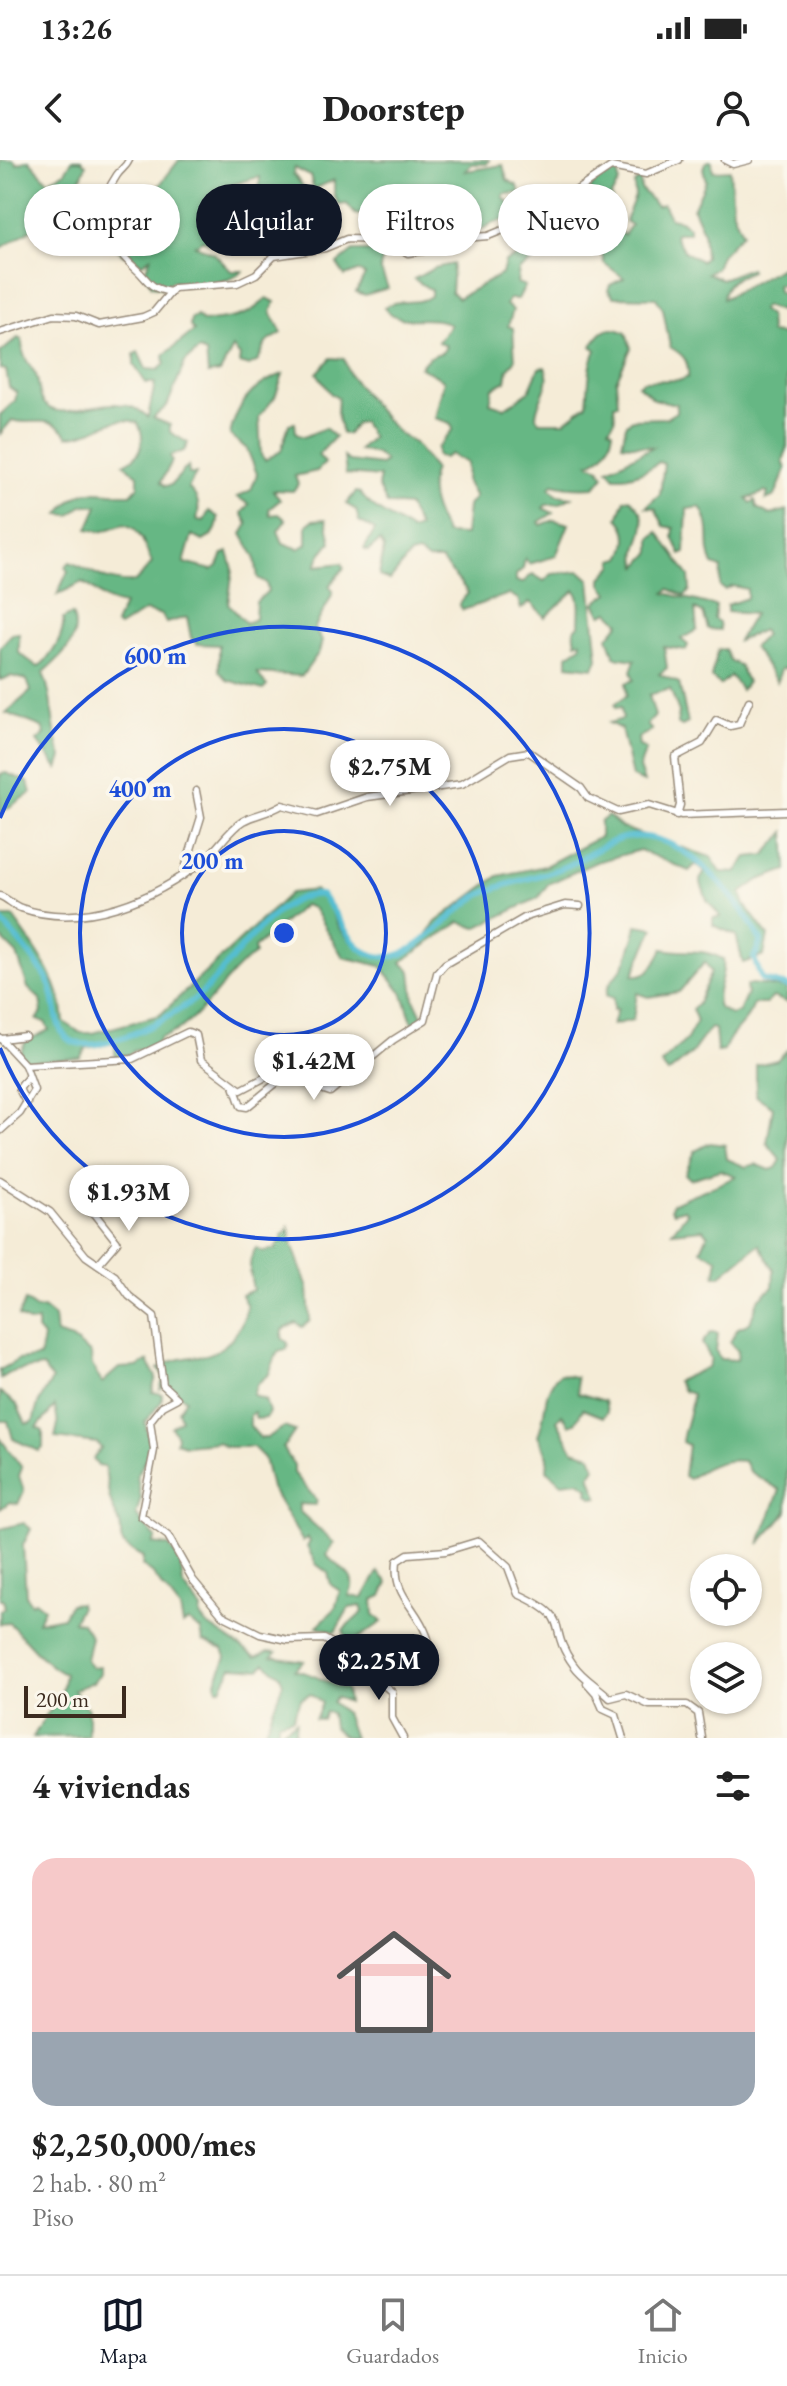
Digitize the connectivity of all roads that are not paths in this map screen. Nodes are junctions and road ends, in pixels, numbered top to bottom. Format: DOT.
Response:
graph roads {
  1 [pos="129,160"];
  2 [pos="679,160"];
  3 [pos="725,160"];
  4 [pos="749,160"];
  5 [pos="170,292"];
  6 [pos="0,332"];
  7 [pos="749,701"];
  8 [pos="196,791"];
  9 [pos="787,811"];
  10 [pos="677,815"];
  11 [pos="183,875"];
  12 [pos="0,896"];
  13 [pos="580,906"];
  14 [pos="25,1036"];
  15 [pos="1,1039"];
  16 [pos="299,1057"];
  17 [pos="25,1065"];
  18 [pos="28,1077"];
  19 [pos="234,1086"];
  20 [pos="27,1104"];
  21 [pos="0,1131"];
  22 [pos="0,1180"];
  23 [pos="88,1211"];
  24 [pos="98,1264"];
  25 [pos="357,1662"];
  26 [pos="584,1677"];
  27 [pos="403,1738"];
  28 [pos="623,1738"];
  29 [pos="702,1738"];
  1 -- 5 [label="street"];
  2 -- 5 [label="street"];
  3 -- 4 [label="street"];
  5 -- 6 [label="street"];
  7 -- 10 [label="street"];
  8 -- 11 [label="street"];
  9 -- 10 [label="street"];
  10 -- 11 [label="street"];
  11 -- 12 [label="street"];
  13 -- 16 [label="street"];
  14 -- 15 [label="street"];
  15 -- 17 [label="street"];
  16 -- 19 [label="street"];
  16 -- 19 [label="street"];
  17 -- 18 [label="street"];
  17 -- 19 [label="street"];
  18 -- 20 [label="street"];
  18 -- 20 [label="street"];
  20 -- 21 [label="street"];
  22 -- 24 [label="street"];
  23 -- 24 [label="street"];
  24 -- 26 [label="street"];
  25 -- 27 [label="street"];
  26 -- 28 [label="street"];
  26 -- 29 [label="street"];
}
